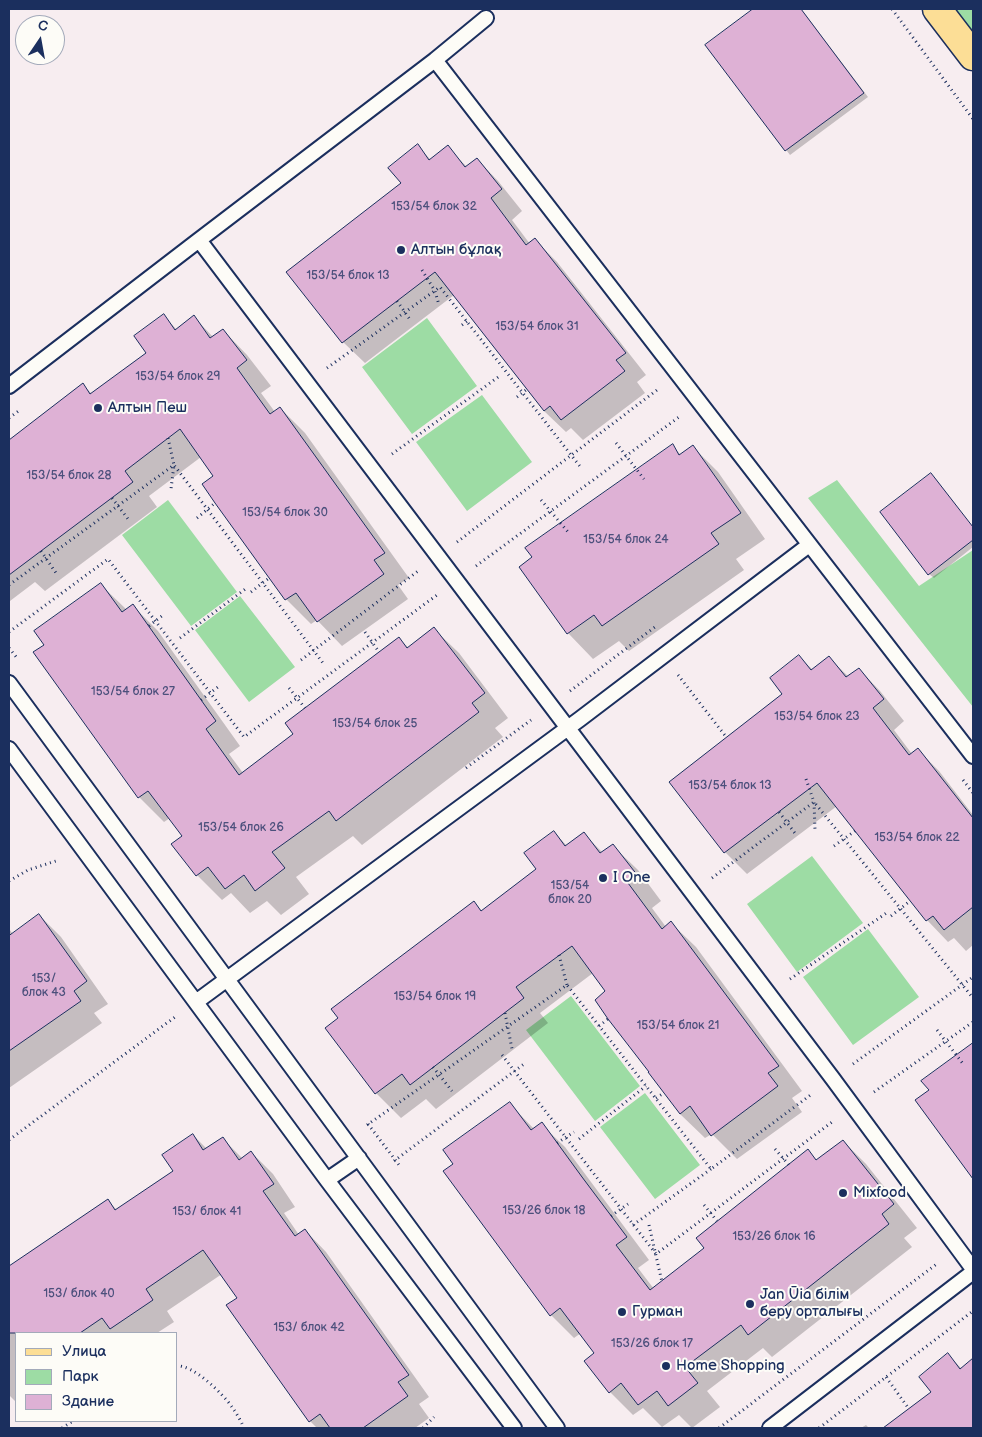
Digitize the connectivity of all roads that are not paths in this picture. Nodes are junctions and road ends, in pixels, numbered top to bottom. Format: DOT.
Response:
graph roads {
  1 [pos="938,9"];
  2 [pos="486,18"];
  3 [pos="973,56"];
  4 [pos="435,60"];
  5 [pos="199,240"];
  6 [pos="9,386"];
  7 [pos="809,545"];
  8 [pos="9,684"];
  9 [pos="568,728"];
  10 [pos="9,749"];
  11 [pos="973,756"];
  12 [pos="226,980"];
  13 [pos="196,1002"];
  14 [pos="359,1158"];
  15 [pos="327,1180"];
  16 [pos="973,1270"];
  17 [pos="514,1428"];
  18 [pos="557,1428"];
  19 [pos="770,1428"];
  1 -- 3 [label="main road"];
  2 -- 4 [label="lane"];
  4 -- 5 [label="lane"];
  4 -- 7 [label="lane"];
  5 -- 6 [label="lane"];
  5 -- 9 [label="lane"];
  7 -- 9 [label="lane"];
  7 -- 11 [label="lane"];
  8 -- 12 [label="lane"];
  9 -- 12 [label="lane"];
  9 -- 16 [label="lane"];
  10 -- 13 [label="lane"];
  12 -- 13 [label="lane"];
  12 -- 14 [label="lane"];
  13 -- 15 [label="lane"];
  14 -- 15 [label="lane"];
  14 -- 18 [label="lane"];
  15 -- 17 [label="lane"];
  16 -- 19 [label="lane"];
}
